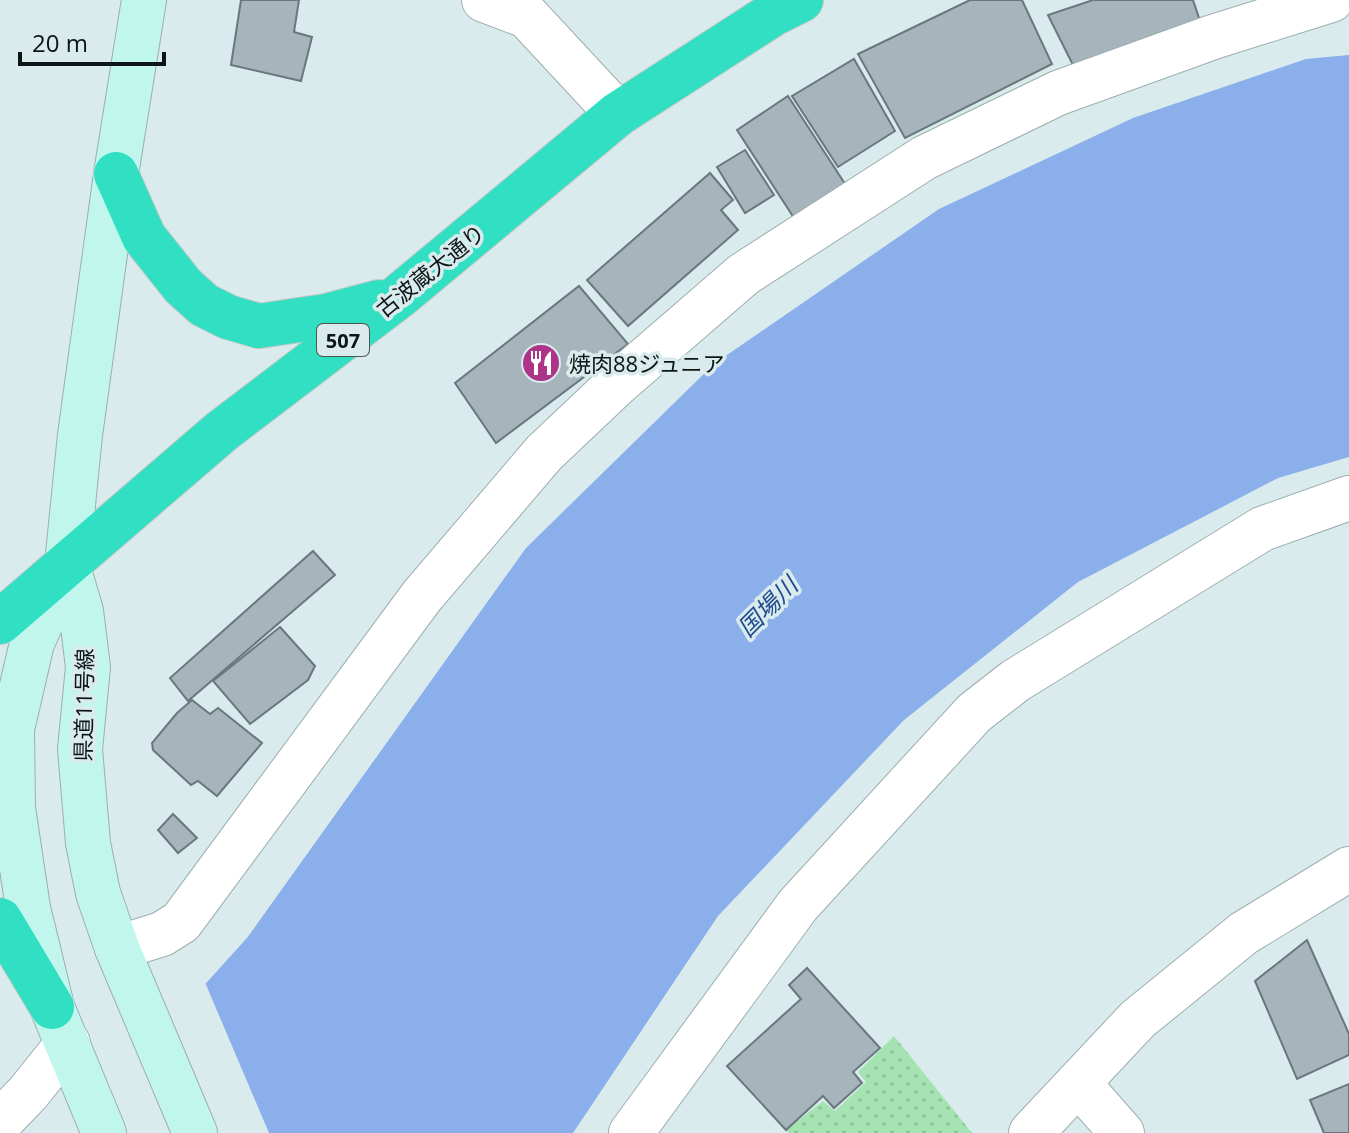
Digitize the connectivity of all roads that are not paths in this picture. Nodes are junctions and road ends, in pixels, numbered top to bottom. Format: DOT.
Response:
graph roads {
  1 [pos="144,0"];
  2 [pos="484,0"];
  3 [pos="801,0"];
  4 [pos="1331,0"];
  5 [pos="618,114"];
  6 [pos="116,174"];
  7 [pos="398,297"];
  8 [pos="1349,498"];
  9 [pos="67,564"];
  10 [pos="0,622"];
  11 [pos="1349,869"];
  12 [pos="0,920"];
  13 [pos="117,948"];
  14 [pos="67,1041"];
  15 [pos="1078,1083"];
  16 [pos="5,1104"];
  17 [pos="104,1133"];
  18 [pos="195,1133"];
  19 [pos="631,1133"];
  20 [pos="1031,1133"];
  21 [pos="1122,1133"];
  1 -- 6 [label="main road"];
  2 -- 5 [label="street"];
  3 -- 5 [label="highway, 古波蔵大通り / 507"];
  4 -- 13 [label="street"];
  5 -- 7 [label="highway, 古波蔵大通り / 507"];
  6 -- 7 [label="highway"];
  6 -- 9 [label="main road"];
  7 -- 9 [label="highway, 古波蔵大通り / 507"];
  8 -- 19 [label="street"];
  9 -- 10 [label="highway, 古波蔵大通り / 507"];
  9 -- 13 [label="main road, 県道11号線"];
  9 -- 14 [label="main road"];
  11 -- 15 [label="street"];
  12 -- 14 [label="highway"];
  13 -- 18 [label="main road, 県道11号線"];
  14 -- 16 [label="street"];
  14 -- 17 [label="main road"];
  15 -- 20 [label="street"];
  15 -- 21 [label="street"];
}
